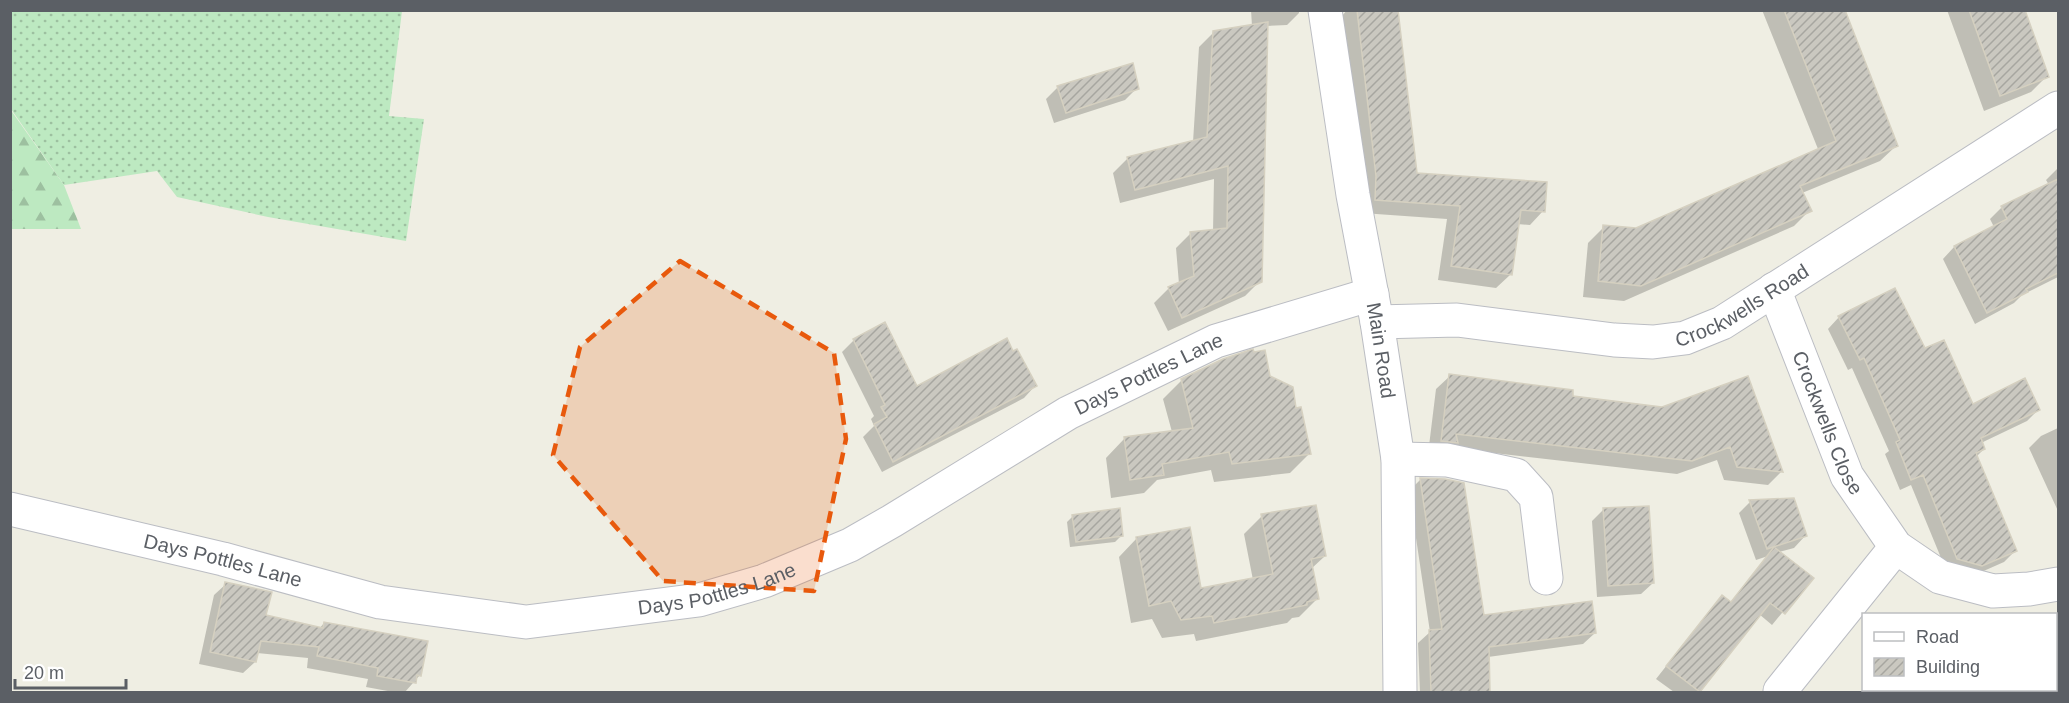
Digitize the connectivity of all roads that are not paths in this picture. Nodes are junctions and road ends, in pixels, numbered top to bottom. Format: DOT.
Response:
graph roads {
  1 [pos="1325,10"];
  2 [pos="2058,108"];
  3 [pos="1774,289"];
  4 [pos="1375,308"];
  5 [pos="1398,459"];
  6 [pos="10,509"];
  7 [pos="1896,547"];
  8 [pos="1546,578"];
  9 [pos="2058,584"];
  10 [pos="1776,686"];
  11 [pos="1400,693"];
  1 -- 4 [label="street, Main Road"];
  2 -- 3 [label="street, Crockwells Road"];
  3 -- 4 [label="street, Crockwells Road"];
  3 -- 7 [label="street, Crockwells Close"];
  4 -- 5 [label="street, Main Road"];
  4 -- 6 [label="street, Days Pottles Lane"];
  5 -- 8 [label="street"];
  5 -- 11 [label="street, Main Road"];
  7 -- 9 [label="street, Crockwells Close"];
  7 -- 10 [label="street"];
}
